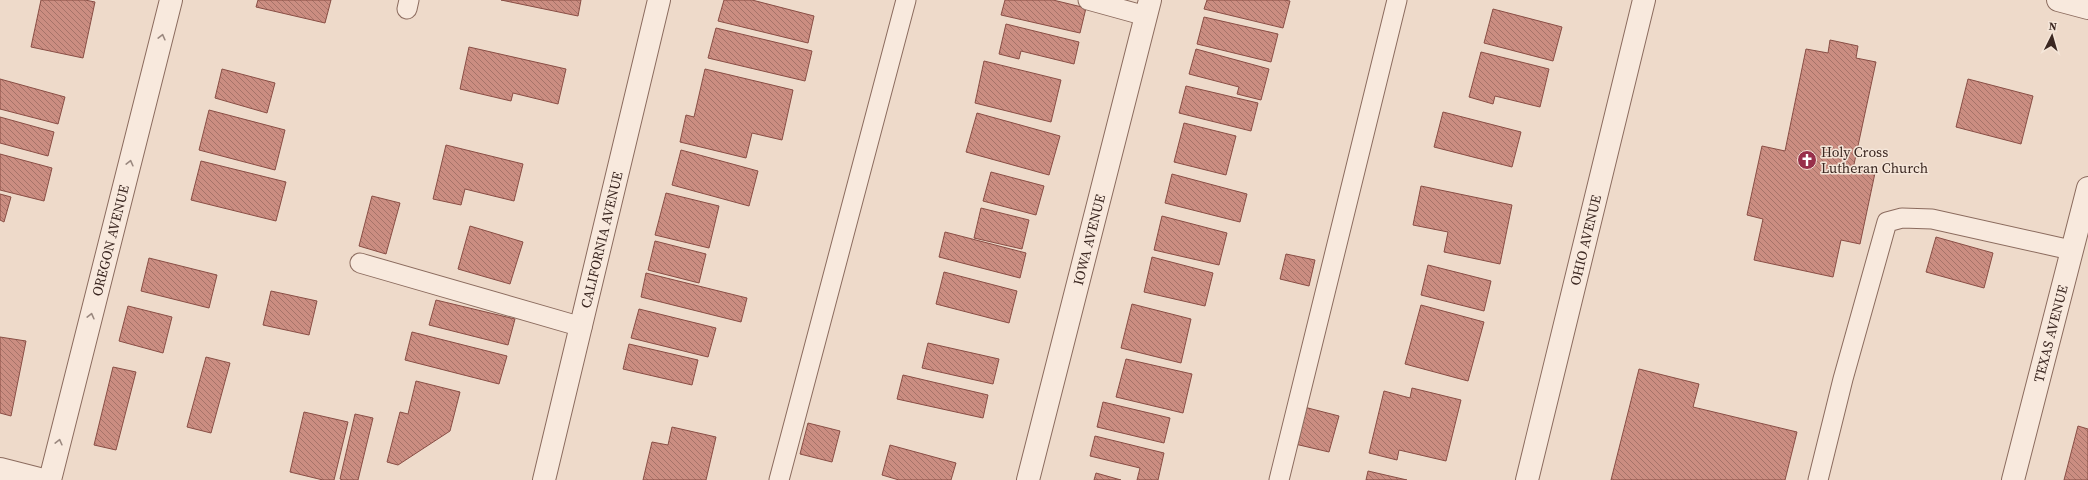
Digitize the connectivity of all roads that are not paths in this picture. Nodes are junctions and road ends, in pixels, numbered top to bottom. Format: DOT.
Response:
graph roads {
  1 [pos="171,0"];
  2 [pos="660,0"];
  3 [pos="906,0"];
  4 [pos="1088,0"];
  5 [pos="1397,0"];
  6 [pos="1644,0"];
  7 [pos="2058,0"];
  8 [pos="1148,8"];
  9 [pos="2088,8"];
  10 [pos="2088,188"];
  11 [pos="2071,250"];
  12 [pos="360,263"];
  13 [pos="582,327"];
  14 [pos="0,469"];
  15 [pos="43,480"];
  16 [pos="50,480"];
  17 [pos="544,480"];
  18 [pos="779,480"];
  19 [pos="1028,480"];
  20 [pos="1279,480"];
  21 [pos="1527,480"];
  22 [pos="1818,480"];
  23 [pos="2013,480"];
  16 -- 1 [label="street, OREGON AVENUE, one-way"];
  2 -- 13 [label="street, CALIFORNIA AVENUE"];
  3 -- 18 [label="lane"];
  4 -- 8 [label="lane"];
  5 -- 20 [label="lane"];
  6 -- 21 [label="street, OHIO AVENUE"];
  7 -- 9 [label="street"];
  8 -- 19 [label="street, IOWA AVENUE"];
  10 -- 11 [label="street, TEXAS AVENUE"];
  11 -- 22 [label="lane"];
  11 -- 23 [label="street, TEXAS AVENUE"];
  12 -- 13 [label="lane"];
  13 -- 17 [label="street, CALIFORNIA AVENUE"];
  14 -- 15 [label="street"];
}
